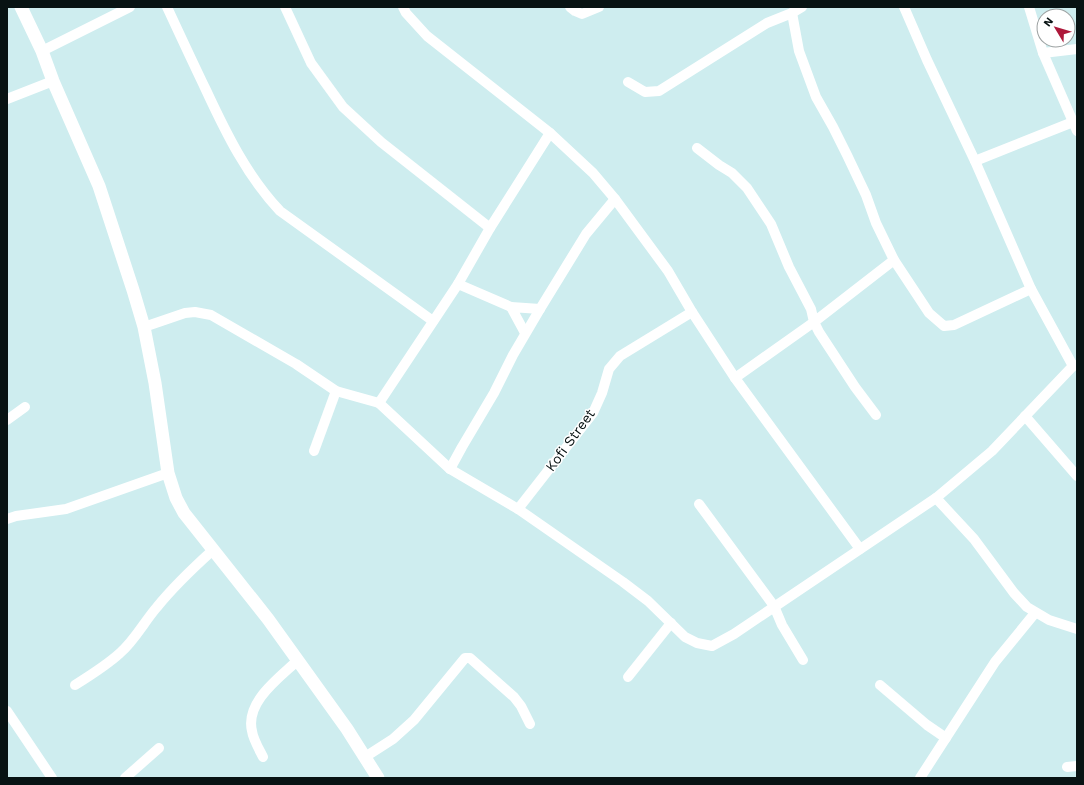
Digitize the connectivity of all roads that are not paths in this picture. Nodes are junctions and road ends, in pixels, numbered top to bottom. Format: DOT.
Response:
graph roads {
  1 [pos="21,7"];
  2 [pos="130,7"];
  3 [pos="167,7"];
  4 [pos="285,7"];
  5 [pos="403,7"];
  6 [pos="570,7"];
  7 [pos="599,7"];
  8 [pos="802,7"];
  9 [pos="904,7"];
  10 [pos="1029,7"];
  11 [pos="792,13"];
  12 [pos="1077,49"];
  13 [pos="42,51"];
  14 [pos="1043,53"];
  15 [pos="53,81"];
  16 [pos="628,82"];
  17 [pos="7,99"];
  18 [pos="1075,127"];
  19 [pos="550,133"];
  20 [pos="697,148"];
  21 [pos="975,161"];
  22 [pos="615,199"];
  23 [pos="490,228"];
  24 [pos="894,260"];
  25 [pos="458,284"];
  26 [pos="1031,289"];
  27 [pos="510,307"];
  28 [pos="540,309"];
  29 [pos="692,312"];
  30 [pos="433,321"];
  31 [pos="814,322"];
  32 [pos="144,327"];
  33 [pos="525,333"];
  34 [pos="1075,365"];
  35 [pos="735,378"];
  36 [pos="336,391"];
  37 [pos="379,403"];
  38 [pos="25,407"];
  39 [pos="876,415"];
  40 [pos="1025,416"];
  41 [pos="7,420"];
  42 [pos="314,451"];
  43 [pos="450,469"];
  44 [pos="168,473"];
  45 [pos="1077,476"];
  46 [pos="936,498"];
  47 [pos="699,504"];
  48 [pos="518,509"];
  49 [pos="7,519"];
  50 [pos="860,549"];
  51 [pos="213,550"];
  52 [pos="774,606"];
  53 [pos="1035,613"];
  54 [pos="671,623"];
  55 [pos="1077,628"];
  56 [pos="803,660"];
  57 [pos="298,661"];
  58 [pos="628,677"];
  59 [pos="75,685"];
  60 [pos="880,685"];
  61 [pos="7,711"];
  62 [pos="530,724"];
  63 [pos="946,738"];
  64 [pos="159,748"];
  65 [pos="263,757"];
  66 [pos="365,757"];
  67 [pos="52,778"];
  68 [pos="125,778"];
  69 [pos="378,778"];
  70 [pos="920,778"];
  1 -- 13 [label="street"];
  2 -- 13 [label="street"];
  3 -- 30 [label="street"];
  4 -- 23 [label="street"];
  5 -- 19 [label="street"];
  6 -- 7 [label="street"];
  8 -- 11 [label="street"];
  9 -- 21 [label="street"];
  10 -- 14 [label="street"];
  11 -- 16 [label="street"];
  11 -- 24 [label="street"];
  12 -- 14 [label="street"];
  13 -- 15 [label="street"];
  14 -- 18 [label="street"];
  15 -- 17 [label="street"];
  15 -- 32 [label="street"];
  18 -- 21 [label="street"];
  19 -- 22 [label="street"];
  19 -- 23 [label="street"];
  20 -- 31 [label="street"];
  21 -- 26 [label="street"];
  22 -- 28 [label="street"];
  22 -- 29 [label="street"];
  23 -- 25 [label="street"];
  24 -- 26 [label="street"];
  24 -- 31 [label="street"];
  25 -- 27 [label="street"];
  25 -- 30 [label="street"];
  26 -- 34 [label="street"];
  27 -- 28 [label="street"];
  27 -- 33 [label="street"];
  28 -- 33 [label="street"];
  29 -- 35 [label="street"];
  29 -- 48 [label="street, Kofi Street"];
  30 -- 37 [label="street"];
  31 -- 35 [label="street"];
  31 -- 39 [label="street"];
  32 -- 36 [label="street"];
  32 -- 44 [label="street"];
  33 -- 43 [label="street"];
  34 -- 40 [label="street"];
  35 -- 50 [label="street"];
  36 -- 37 [label="street"];
  36 -- 42 [label="street"];
  37 -- 43 [label="street"];
  38 -- 41 [label="street"];
  40 -- 45 [label="street"];
  40 -- 46 [label="street"];
  43 -- 48 [label="street"];
  44 -- 49 [label="street"];
  44 -- 51 [label="street"];
  46 -- 50 [label="street"];
  46 -- 53 [label="street"];
  47 -- 52 [label="street"];
  48 -- 54 [label="street"];
  50 -- 52 [label="street"];
  51 -- 57 [label="street"];
  51 -- 59 [label="street"];
  52 -- 54 [label="street"];
  52 -- 56 [label="street"];
  53 -- 55 [label="street"];
  53 -- 63 [label="street"];
  54 -- 58 [label="street"];
  57 -- 65 [label="street"];
  57 -- 66 [label="street"];
  60 -- 63 [label="street"];
  61 -- 67 [label="street"];
  62 -- 66 [label="street"];
  63 -- 70 [label="street"];
  64 -- 68 [label="street"];
  66 -- 69 [label="street"];
}
